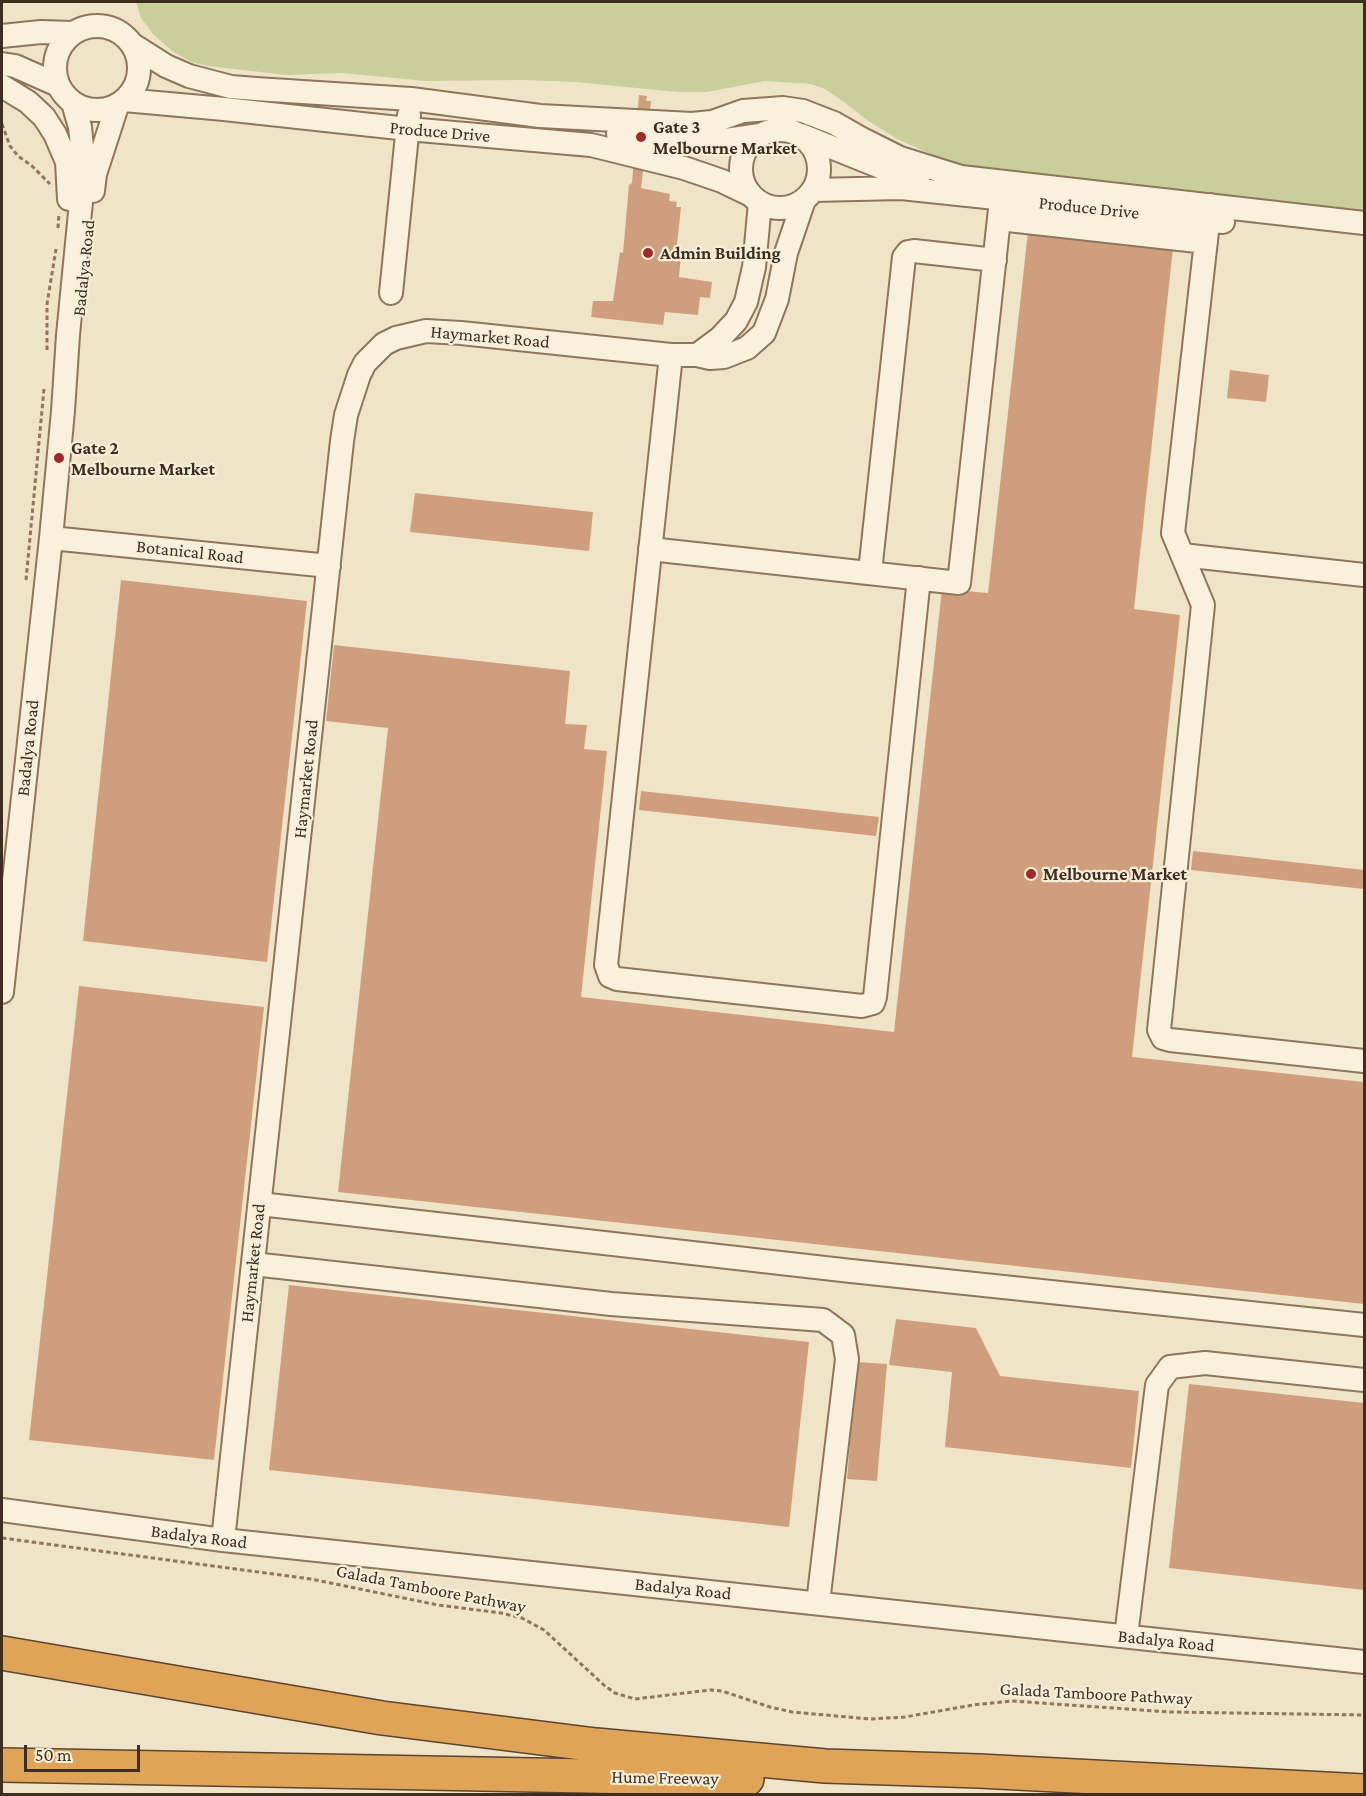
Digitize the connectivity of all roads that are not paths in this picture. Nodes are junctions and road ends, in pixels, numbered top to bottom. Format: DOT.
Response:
graph roads {
  1 [pos="73,33"];
  2 [pos="2,36"];
  3 [pos="133,45"];
  4 [pos="2,64"];
  5 [pos="58,85"];
  6 [pos="2,86"];
  7 [pos="411,99"];
  8 [pos="73,103"];
  9 [pos="120,103"];
  10 [pos="540,116"];
  11 [pos="408,129"];
  12 [pos="797,134"];
  13 [pos="760,135"];
  14 [pos="961,177"];
  15 [pos="809,195"];
  16 [pos="755,198"];
  17 [pos="1001,200"];
  18 [pos="1208,223"];
  19 [pos="1365,223"];
  20 [pos="1365,238"];
  21 [pos="995,260"];
  22 [pos="391,293"];
  23 [pos="68,335"];
  24 [pos="697,355"];
  25 [pos="670,356"];
  26 [pos="53,504"];
  27 [pos="51,538"];
  28 [pos="650,549"];
  29 [pos="1182,555"];
  30 [pos="329,566"];
  31 [pos="870,572"];
  32 [pos="1365,575"];
  33 [pos="919,578"];
  34 [pos="4,951"];
  35 [pos="2,981"];
  36 [pos="1365,1061"];
  37 [pos="260,1204"];
  38 [pos="253,1264"];
  39 [pos="1365,1325"];
  40 [pos="1365,1380"];
  41 [pos="2,1510"];
  42 [pos="223,1540"];
  43 [pos="818,1603"];
  44 [pos="1126,1636"];
  45 [pos="2,1653"];
  46 [pos="1365,1662"];
  47 [pos="2,1765"];
  48 [pos="1365,1791"];
  1 -- 2 [label="lane"];
  1 -- 3 [label="lane"];
  1 -- 5 [label="lane"];
  3 -- 7 [label="lane, Produce Drive"];
  3 -- 9 [label="lane"];
  4 -- 5 [label="lane"];
  5 -- 8 [label="lane"];
  6 -- 23 [label="lane"];
  7 -- 10 [label="lane, Produce Drive"];
  7 -- 11 [label="lane"];
  8 -- 9 [label="lane"];
  8 -- 23 [label="lane, Badalya Road"];
  9 -- 11 [label="lane, Produce Drive"];
  9 -- 26 [label="lane, Badalya Road"];
  10 -- 13 [label="lane, Produce Drive"];
  10 -- 14 [label="lane, Produce Drive"];
  11 -- 16 [label="lane, Produce Drive"];
  11 -- 22 [label="lane"];
  12 -- 13 [label="lane"];
  12 -- 14 [label="lane, Produce Drive"];
  12 -- 15 [label="lane"];
  13 -- 16 [label="lane"];
  14 -- 17 [label="lane, Produce Drive"];
  15 -- 16 [label="lane"];
  15 -- 17 [label="lane, Produce Drive"];
  15 -- 24 [label="lane, Haymarket Road"];
  16 -- 24 [label="lane"];
  17 -- 18 [label="lane, Produce Drive"];
  17 -- 18 [label="lane"];
  17 -- 21 [label="lane"];
  18 -- 19 [label="lane, Produce Drive"];
  18 -- 20 [label="lane, Produce Drive"];
  18 -- 29 [label="lane"];
  21 -- 31 [label="lane"];
  21 -- 33 [label="lane"];
  23 -- 26 [label="lane, Badalya Road"];
  24 -- 25 [label="lane, Haymarket Road"];
  25 -- 28 [label="lane"];
  25 -- 30 [label="lane, Haymarket Road"];
  26 -- 27 [label="lane, Badalya Road"];
  27 -- 30 [label="lane, Botanical Road"];
  27 -- 34 [label="lane, Badalya Road"];
  28 -- 31 [label="lane"];
  28 -- 33 [label="lane"];
  29 -- 32 [label="lane"];
  29 -- 36 [label="lane"];
  30 -- 37 [label="lane, Haymarket Road"];
  31 -- 33 [label="lane"];
  34 -- 35 [label="lane, Badalya Road"];
  37 -- 38 [label="lane, Haymarket Road"];
  37 -- 39 [label="lane"];
  38 -- 42 [label="lane, Haymarket Road"];
  38 -- 43 [label="lane"];
  40 -- 44 [label="lane"];
  41 -- 42 [label="lane, Badalya Road"];
  42 -- 43 [label="lane, Badalya Road"];
  43 -- 44 [label="lane, Badalya Road"];
  44 -- 46 [label="lane, Badalya Road"];
  45 -- 48 [label="highway"];
  47 -- 48 [label="highway, Hume Freeway"];
}
